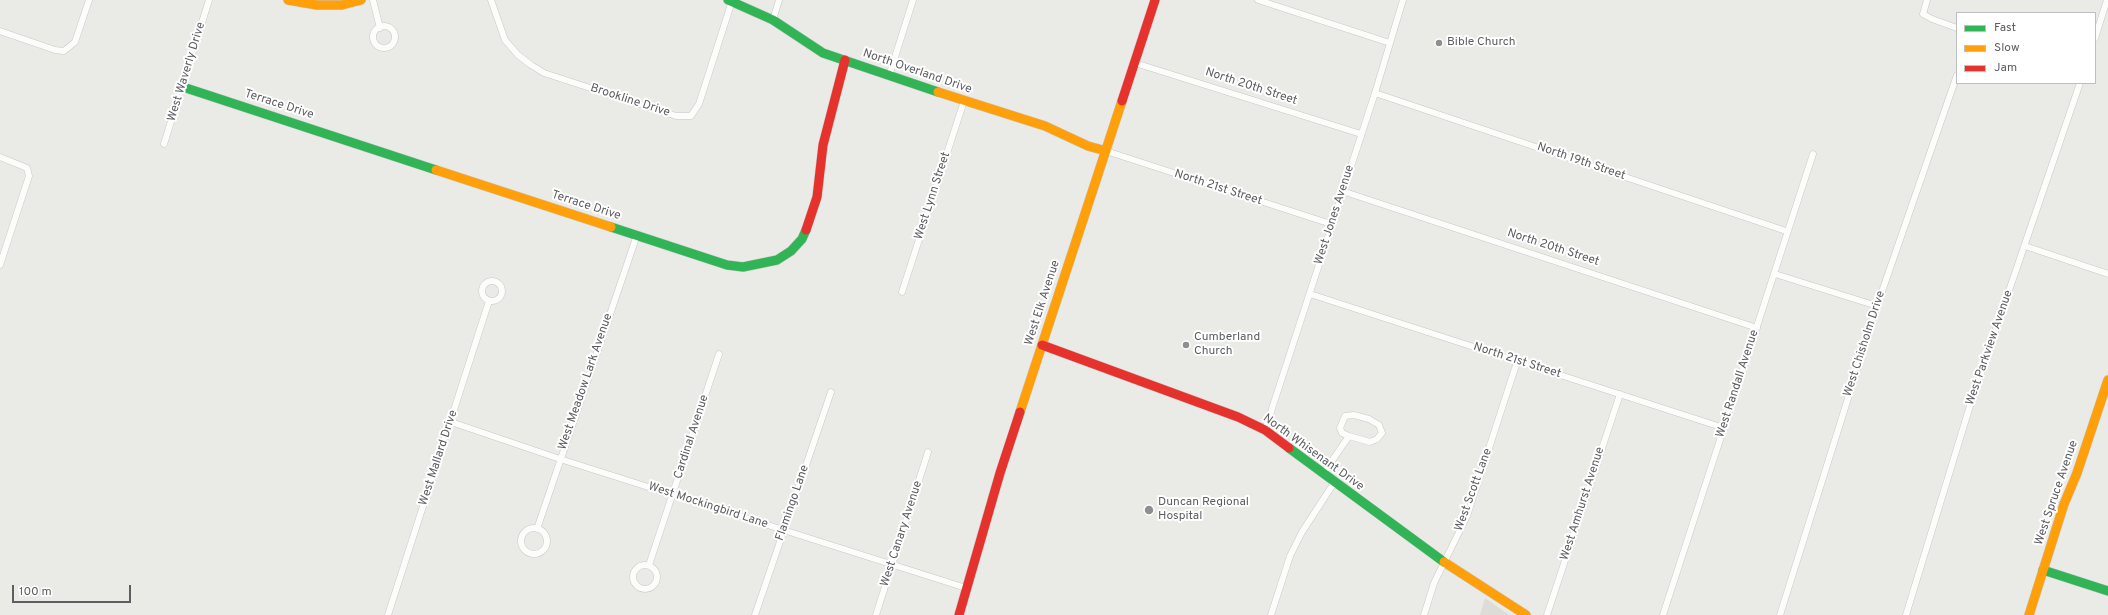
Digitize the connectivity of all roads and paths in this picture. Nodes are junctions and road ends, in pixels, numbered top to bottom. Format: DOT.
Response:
graph roads {
  1 [pos="89,0"];
  2 [pos="209,0"];
  3 [pos="288,0"];
  4 [pos="361,0"];
  5 [pos="373,0"];
  6 [pos="491,0"];
  7 [pos="779,0"];
  8 [pos="913,0"];
  9 [pos="1155,0"];
  10 [pos="1258,0"];
  11 [pos="1403,0"];
  12 [pos="1926,0"];
  13 [pos="2107,0"];
  14 [pos="730,1"];
  15 [pos="773,20"];
  16 [pos="380,28"];
  17 [pos="1956,28"];
  18 [pos="0,31"];
  19 [pos="2096,35"];
  20 [pos="1390,43"];
  21 [pos="844,60"];
  22 [pos="1134,63"];
  23 [pos="889,76"];
  24 [pos="1956,78"];
  25 [pos="2080,84"];
  26 [pos="183,87"];
  27 [pos="1375,93"];
  28 [pos="964,101"];
  29 [pos="1361,134"];
  30 [pos="164,144"];
  31 [pos="1106,152"];
  32 [pos="1813,154"];
  33 [pos="0,158"];
  34 [pos="1342,191"];
  35 [pos="1331,224"];
  36 [pos="1786,231"];
  37 [pos="637,235"];
  38 [pos="2024,246"];
  39 [pos="0,265"];
  40 [pos="1775,274"];
  41 [pos="2108,274"];
  42 [pos="902,292"];
  43 [pos="1310,294"];
  44 [pos="489,302"];
  45 [pos="1877,306"];
  46 [pos="1756,328"];
  47 [pos="1042,345"];
  48 [pos="719,354"];
  49 [pos="1517,362"];
  50 [pos="2108,380"];
  51 [pos="831,392"];
  52 [pos="1620,394"];
  53 [pos="451,422"];
  54 [pos="1724,428"];
  55 [pos="1265,430"];
  56 [pos="1349,436"];
  57 [pos="928,452"];
  58 [pos="560,459"];
  59 [pos="1323,474"];
  60 [pos="1334,483"];
  61 [pos="673,494"];
  62 [pos="537,529"];
  63 [pos="784,530"];
  64 [pos="1444,561"];
  65 [pos="892,564"];
  66 [pos="649,565"];
  67 [pos="2043,570"];
  68 [pos="966,588"];
  69 [pos="2108,591"];
  70 [pos="388,615"];
  71 [pos="755,615"];
  72 [pos="876,615"];
  73 [pos="959,615"];
  74 [pos="1271,615"];
  75 [pos="1424,615"];
  76 [pos="1526,615"];
  77 [pos="1546,615"];
  78 [pos="1663,615"];
  79 [pos="1780,615"];
  80 [pos="1906,615"];
  81 [pos="2029,615"];
  1 -- 18 [label="street"];
  2 -- 26 [label="street, West Waverly Drive"];
  3 -- 4 [label="street"];
  5 -- 16 [label="street"];
  6 -- 14 [label="street, Brookline Drive"];
  7 -- 15 [label="street"];
  8 -- 23 [label="street"];
  9 -- 22 [label="street, West Elk Avenue"];
  10 -- 20 [label="street"];
  11 -- 20 [label="street, West Jones Avenue"];
  12 -- 17 [label="street"];
  13 -- 19 [label="street"];
  14 -- 15 [label="street, North Overland Drive"];
  15 -- 21 [label="street, North Overland Drive"];
  20 -- 27 [label="street, West Jones Avenue"];
  21 -- 23 [label="street, North Overland Drive"];
  21 -- 37 [label="street, Terrace Drive"];
  22 -- 29 [label="street, North 20th Street"];
  22 -- 31 [label="street, West Elk Avenue"];
  23 -- 28 [label="street, North Overland Drive"];
  24 -- 45 [label="street, West Chisholm Drive"];
  25 -- 38 [label="street, West Parkview Avenue"];
  26 -- 30 [label="street, West Waverly Drive"];
  26 -- 37 [label="street, Terrace Drive"];
  27 -- 29 [label="street, West Jones Avenue"];
  27 -- 36 [label="street, North 19th Street"];
  28 -- 31 [label="street, North Overland Drive"];
  28 -- 42 [label="street, West Lynn Street"];
  29 -- 34 [label="street, West Jones Avenue"];
  31 -- 35 [label="street, North 21st Street"];
  31 -- 47 [label="street, West Elk Avenue"];
  32 -- 36 [label="street, West Randall Avenue"];
  33 -- 39 [label="street"];
  34 -- 35 [label="street, West Jones Avenue"];
  34 -- 46 [label="street, North 20th Street"];
  35 -- 43 [label="street, West Jones Avenue"];
  36 -- 40 [label="street, West Randall Avenue"];
  37 -- 58 [label="street, West Meadow Lark Avenue"];
  38 -- 41 [label="street"];
  38 -- 80 [label="street, West Parkview Avenue"];
  40 -- 45 [label="street"];
  40 -- 46 [label="street, West Randall Avenue"];
  43 -- 49 [label="street, North 21st Street"];
  43 -- 55 [label="street, West Jones Avenue"];
  44 -- 53 [label="street, West Mallard Drive"];
  45 -- 79 [label="street, West Chisholm Drive"];
  46 -- 54 [label="street, West Randall Avenue"];
  47 -- 55 [label="street, North Whisenant Drive"];
  47 -- 68 [label="street, West Elk Avenue"];
  48 -- 61 [label="street, Cardinal Avenue"];
  49 -- 52 [label="street, North 21st Street"];
  49 -- 64 [label="street, West Scott Lane"];
  50 -- 67 [label="street, West Spruce Avenue"];
  51 -- 63 [label="street, Flamingo Lane"];
  52 -- 54 [label="street, North 21st Street"];
  52 -- 77 [label="street, West Amhurst Avenue"];
  53 -- 58 [label="street, West Mockingbird Lane"];
  53 -- 70 [label="street, West Mallard Drive"];
  54 -- 78 [label="street, West Randall Avenue"];
  55 -- 59 [label="street, North Whisenant Drive"];
  56 -- 56 [label="street"];
  56 -- 59 [label="street"];
  57 -- 65 [label="street, West Canary Avenue"];
  58 -- 61 [label="street, West Mockingbird Lane"];
  58 -- 62 [label="street, West Meadow Lark Avenue"];
  59 -- 60 [label="street, North Whisenant Drive"];
  60 -- 64 [label="street, North Whisenant Drive"];
  60 -- 74 [label="street"];
  61 -- 63 [label="street, West Mockingbird Lane"];
  61 -- 66 [label="street, Cardinal Avenue"];
  62 -- 62 [label="street"];
  63 -- 65 [label="street, West Mockingbird Lane"];
  63 -- 71 [label="street, Flamingo Lane"];
  64 -- 75 [label="street, West Scott Lane"];
  64 -- 76 [label="street, North Whisenant Drive"];
  65 -- 68 [label="street, West Mockingbird Lane"];
  65 -- 72 [label="street, West Canary Avenue"];
  66 -- 66 [label="street"];
  67 -- 69 [label="street"];
  67 -- 81 [label="street, West Spruce Avenue"];
  68 -- 73 [label="street, West Elk Avenue"];
}
